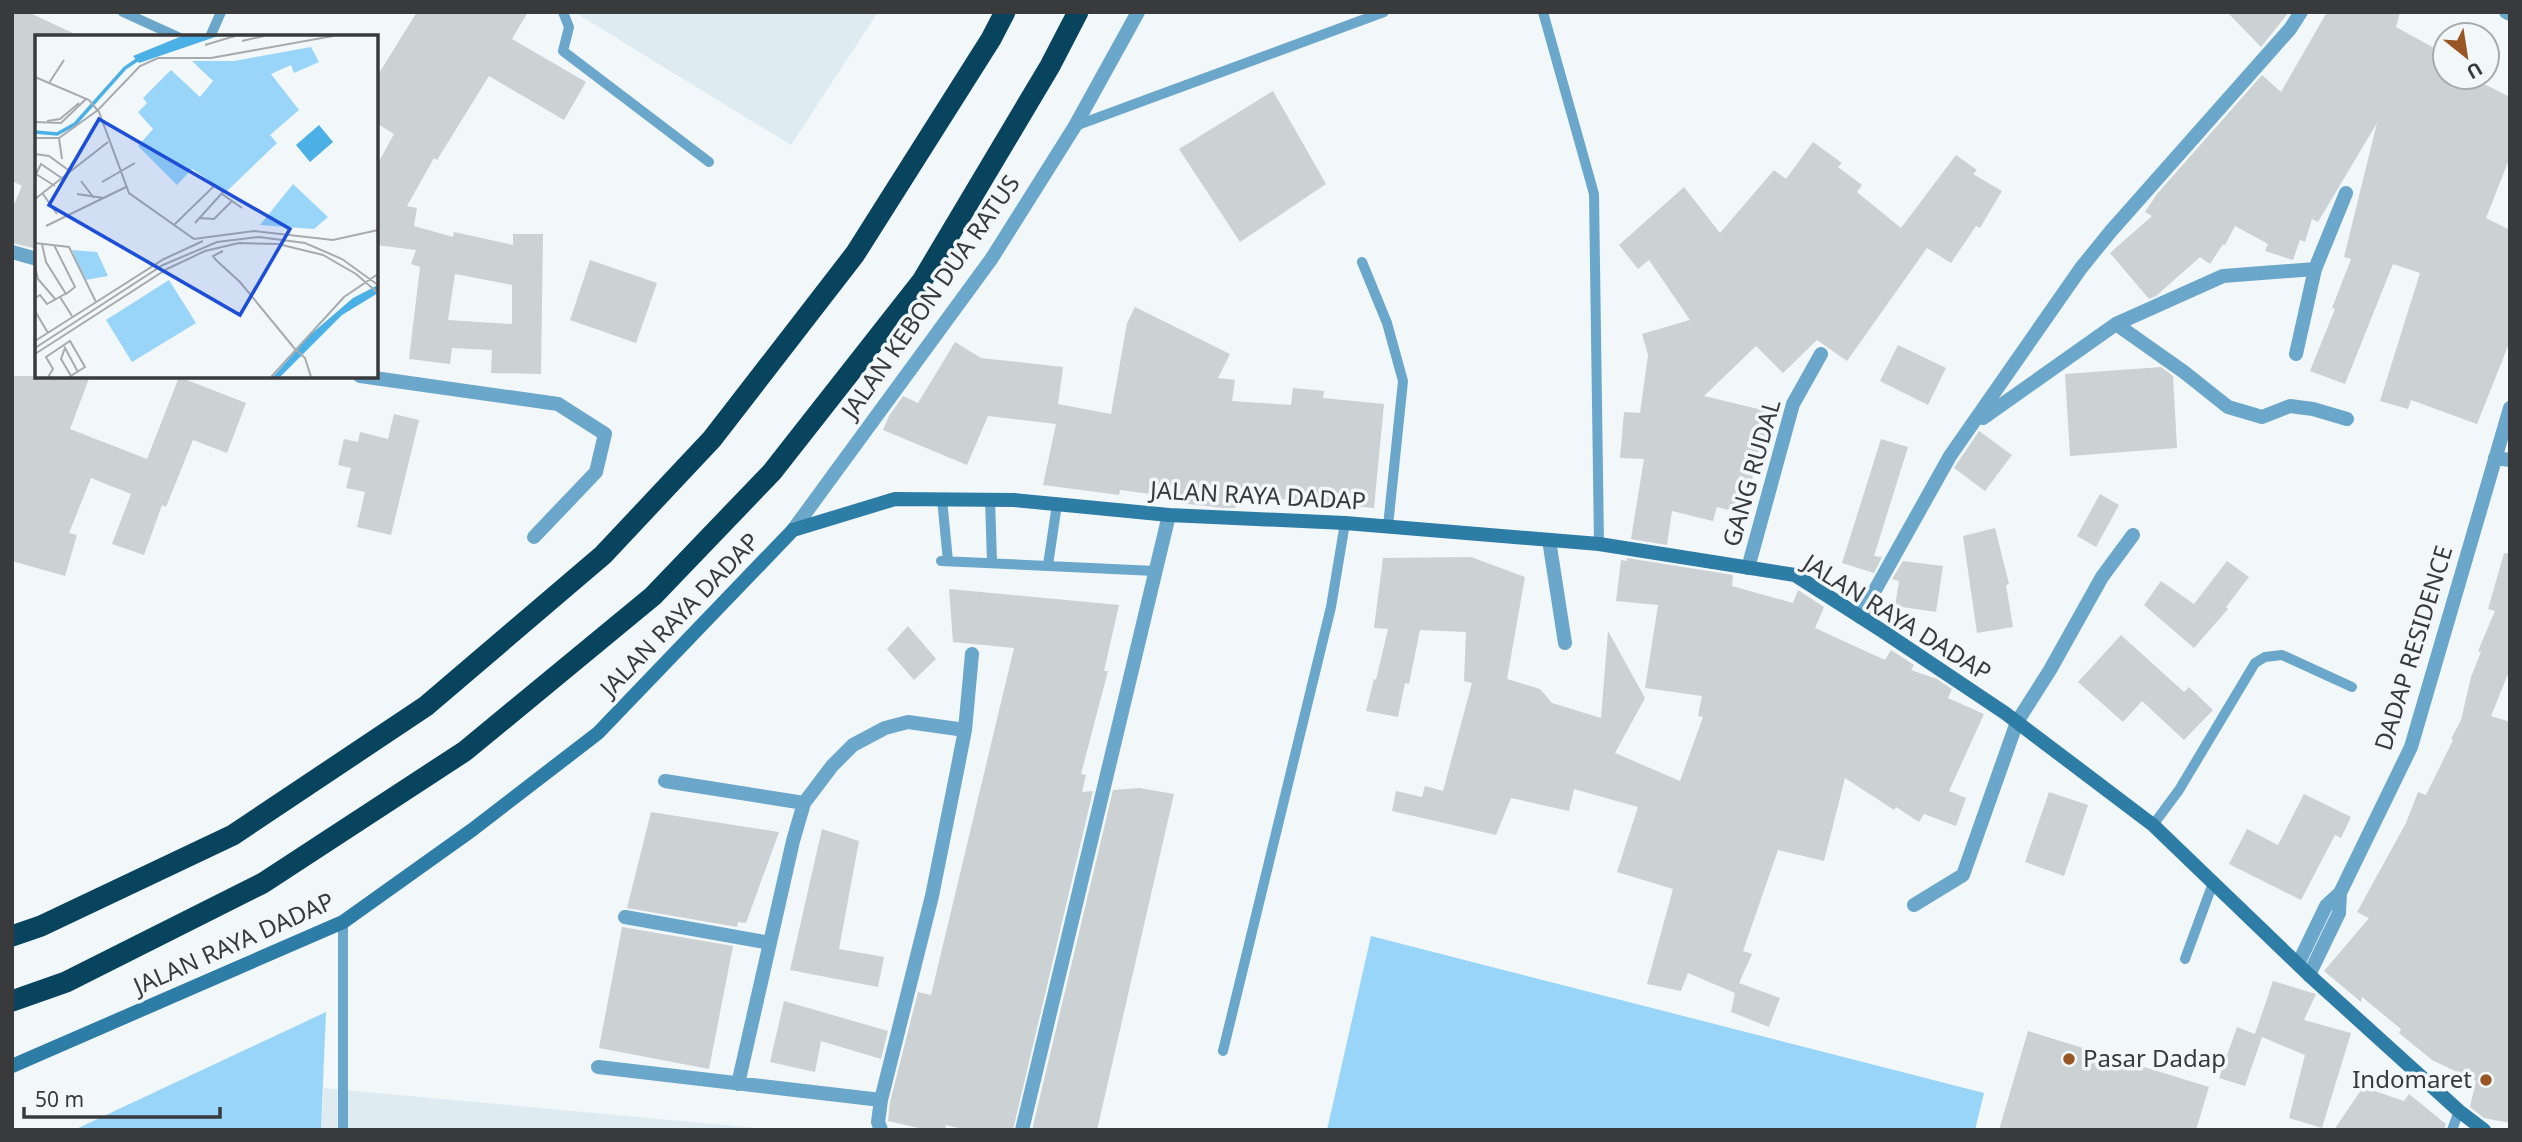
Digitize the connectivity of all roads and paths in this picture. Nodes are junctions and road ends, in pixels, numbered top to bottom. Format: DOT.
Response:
graph roads {
  1 [pos="123,12"];
  2 [pos="221,12"];
  3 [pos="563,12"];
  4 [pos="1005,12"];
  5 [pos="1078,12"];
  6 [pos="1138,12"];
  7 [pos="1384,12"];
  8 [pos="1543,12"];
  9 [pos="2301,12"];
  10 [pos="174,35"];
  11 [pos="211,35"];
  12 [pos="1075,126"];
  13 [pos="709,162"];
  14 [pos="2346,193"];
  15 [pos="12,252"];
  16 [pos="35,258"];
  17 [pos="1362,262"];
  18 [pos="2315,268"];
  19 [pos="2116,324"];
  20 [pos="1821,354"];
  21 [pos="2296,354"];
  22 [pos="374,378"];
  23 [pos="2510,408"];
  24 [pos="2347,419"];
  25 [pos="1973,425"];
  26 [pos="2502,459"];
  27 [pos="943,499"];
  28 [pos="990,499"];
  29 [pos="1056,504"];
  30 [pos="1169,516"];
  31 [pos="1345,523"];
  32 [pos="1388,526"];
  33 [pos="793,530"];
  34 [pos="2133,535"];
  35 [pos="534,537"];
  36 [pos="1549,540"];
  37 [pos="1599,544"];
  38 [pos="992,562"];
  39 [pos="1048,565"];
  40 [pos="1748,568"];
  41 [pos="1155,570"];
  42 [pos="1860,617"];
  43 [pos="1565,643"];
  44 [pos="972,654"];
  45 [pos="2352,687"];
  46 [pos="2017,722"];
  47 [pos="965,730"];
  48 [pos="665,781"];
  49 [pos="804,803"];
  50 [pos="2153,825"];
  51 [pos="2213,883"];
  52 [pos="1914,905"];
  53 [pos="625,917"];
  54 [pos="343,922"];
  55 [pos="12,936"];
  56 [pos="770,943"];
  57 [pos="2185,959"];
  58 [pos="2304,970"];
  59 [pos="12,1001"];
  60 [pos="1223,1051"];
  61 [pos="12,1066"];
  62 [pos="598,1068"];
  63 [pos="738,1084"];
  64 [pos="881,1100"];
  65 [pos="2459,1111"];
  66 [pos="343,1130"];
  67 [pos="881,1130"];
  68 [pos="1022,1130"];
  69 [pos="2452,1130"];
  70 [pos="2484,1130"];
  1 -- 10 [label="lane"];
  2 -- 11 [label="lane"];
  3 -- 13 [label="lane"];
  4 -- 55 [label="highway"];
  5 -- 59 [label="highway"];
  6 -- 12 [label="street, JALAN KEBON DUA RATUS"];
  7 -- 12 [label="lane"];
  8 -- 37 [label="lane"];
  9 -- 25 [label="street"];
  12 -- 33 [label="street, JALAN KEBON DUA RATUS"];
  14 -- 18 [label="street"];
  15 -- 16 [label="street"];
  17 -- 32 [label="lane"];
  18 -- 19 [label="street"];
  18 -- 21 [label="street"];
  19 -- 24 [label="street"];
  19 -- 25 [label="street"];
  20 -- 40 [label="street, GANG RUDAL"];
  22 -- 35 [label="street"];
  23 -- 26 [label="street, DADAP RESIDENCE"];
  25 -- 42 [label="street"];
  26 -- 58 [label="street, DADAP RESIDENCE"];
  27 -- 28 [label="main road, JALAN RAYA DADAP"];
  27 -- 33 [label="main road, JALAN RAYA DADAP"];
  27 -- 38 [label="lane"];
  28 -- 29 [label="main road, JALAN RAYA DADAP"];
  28 -- 38 [label="lane"];
  29 -- 30 [label="main road, JALAN RAYA DADAP"];
  29 -- 39 [label="lane"];
  30 -- 31 [label="main road, JALAN RAYA DADAP"];
  30 -- 41 [label="street"];
  31 -- 32 [label="main road, JALAN RAYA DADAP"];
  31 -- 60 [label="lane"];
  32 -- 36 [label="main road, JALAN RAYA DADAP"];
  33 -- 54 [label="main road, JALAN RAYA DADAP"];
  34 -- 46 [label="street"];
  36 -- 37 [label="main road, JALAN RAYA DADAP"];
  36 -- 43 [label="street"];
  37 -- 40 [label="main road, JALAN RAYA DADAP"];
  38 -- 39 [label="lane"];
  39 -- 41 [label="lane"];
  40 -- 42 [label="main road, JALAN RAYA DADAP"];
  41 -- 68 [label="street"];
  42 -- 46 [label="main road, JALAN RAYA DADAP"];
  44 -- 47 [label="street"];
  45 -- 50 [label="lane"];
  46 -- 50 [label="main road, JALAN RAYA DADAP"];
  46 -- 52 [label="street"];
  47 -- 49 [label="street"];
  47 -- 64 [label="street"];
  48 -- 49 [label="street"];
  49 -- 56 [label="street"];
  50 -- 51 [label="main road, JALAN RAYA DADAP"];
  51 -- 57 [label="lane"];
  51 -- 58 [label="main road, JALAN RAYA DADAP"];
  53 -- 56 [label="street"];
  54 -- 61 [label="main road, JALAN RAYA DADAP"];
  54 -- 66 [label="lane"];
  56 -- 63 [label="street"];
  58 -- 65 [label="main road, JALAN RAYA DADAP"];
  62 -- 63 [label="street"];
  63 -- 64 [label="street"];
  64 -- 67 [label="street"];
  65 -- 69 [label="lane"];
  65 -- 70 [label="main road, JALAN RAYA DADAP"];
}
